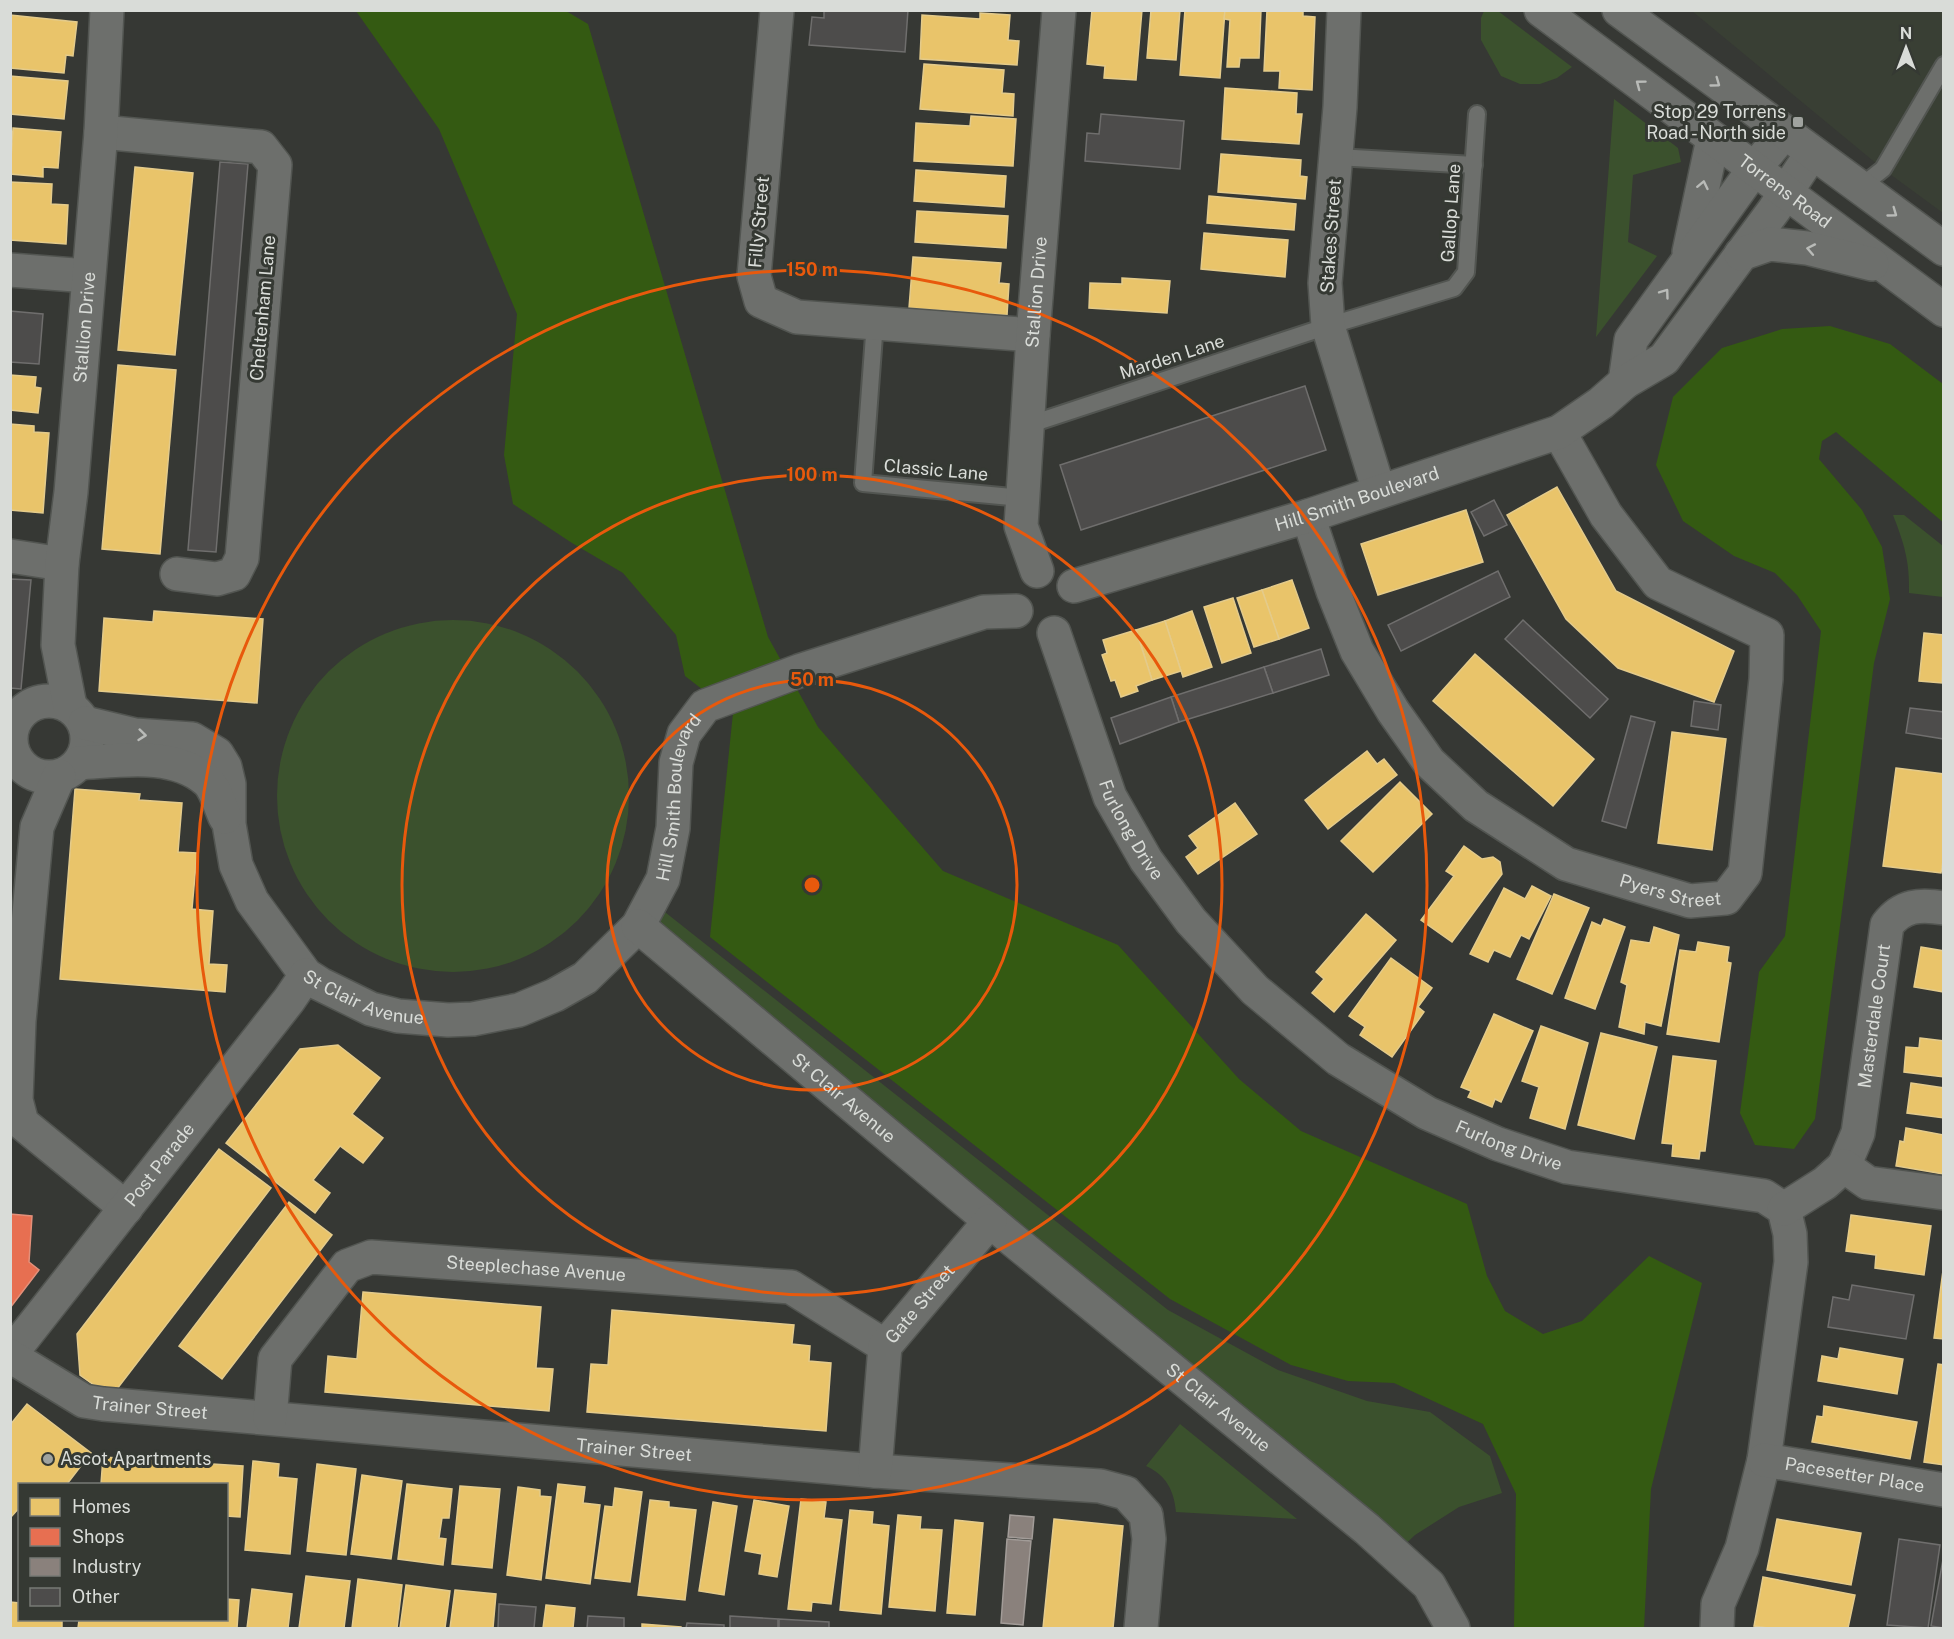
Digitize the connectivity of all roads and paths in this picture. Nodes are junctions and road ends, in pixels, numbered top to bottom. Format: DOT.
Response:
graph roads {
  1 [pos="107,10"];
  2 [pos="777,10"];
  3 [pos="1059,10"];
  4 [pos="1344,10"];
  5 [pos="1541,10"];
  6 [pos="1618,10"];
  7 [pos="1944,65"];
  8 [pos="1477,114"];
  9 [pos="101,132"];
  10 [pos="1784,133"];
  11 [pos="1713,139"];
  12 [pos="1812,153"];
  13 [pos="1337,157"];
  14 [pos="1474,165"];
  15 [pos="1754,170"];
  16 [pos="1859,188"];
  17 [pos="1785,193"];
  18 [pos="1944,249"];
  19 [pos="1742,254"];
  20 [pos="1687,263"];
  21 [pos="1888,268"];
  22 [pos="10,270"];
  23 [pos="88,276"];
  24 [pos="1944,310"];
  25 [pos="875,322"];
  26 [pos="1329,326"];
  27 [pos="1033,335"];
  28 [pos="1625,382"];
  29 [pos="1028,424"];
  30 [pos="1559,432"];
  31 [pos="1379,491"];
  32 [pos="1022,498"];
  33 [pos="1308,516"];
  34 [pos="10,556"];
  35 [pos="62,564"];
  36 [pos="1037,571"];
  37 [pos="177,574"];
  38 [pos="1074,586"];
  39 [pos="1016,611"];
  40 [pos="1054,633"];
  41 [pos="58,645"];
  42 [pos="21,712"];
  43 [pos="77,715"];
  44 [pos="17,760"];
  45 [pos="69,769"];
  46 [pos="229,824"];
  47 [pos="37,827"];
  48 [pos="1944,908"];
  49 [pos="638,926"];
  50 [pos="306,975"];
  51 [pos="15,1021"];
  52 [pos="1844,1166"];
  53 [pos="1944,1193"];
  54 [pos="126,1208"];
  55 [pos="1784,1209"];
  56 [pos="990,1221"];
  57 [pos="885,1346"];
  58 [pos="10,1356"];
  59 [pos="270,1418"];
  60 [pos="1764,1460"];
  61 [pos="875,1471"];
  62 [pos="1944,1490"];
  63 [pos="1141,1629"];
  64 [pos="1453,1629"];
  65 [pos="1717,1629"];
  1 -- 9 [label="street, Stallion Drive"];
  2 -- 25 [label="street, Filly Street"];
  3 -- 27 [label="street, Stallion Drive"];
  4 -- 13 [label="street, Stakes Street"];
  11 -- 5 [label="street, Torrens Road, one-way"];
  6 -- 10 [label="street, one-way"];
  7 -- 16 [label="lane"];
  8 -- 14 [label="lane, Gallop Lane"];
  9 -- 23 [label="street, Stallion Drive"];
  9 -- 37 [label="street, Cheltenham Lane"];
  10 -- 12 [label="street"];
  10 -- 15 [label="street"];
  11 -- 15 [label="street, Torrens Road"];
  20 -- 11 [label="street, one-way"];
  12 -- 16 [label="street"];
  12 -- 17 [label="street, Hill Smith Boulevard"];
  13 -- 14 [label="lane"];
  13 -- 26 [label="street, Stakes Street"];
  14 -- 26 [label="lane, Gallop Lane"];
  15 -- 17 [label="street, Torrens Road"];
  15 -- 20 [label="street"];
  16 -- 18 [label="street, one-way"];
  17 -- 19 [label="street, Hill Smith Boulevard"];
  17 -- 21 [label="street, Torrens Road"];
  21 -- 19 [label="street, one-way"];
  19 -- 28 [label="street, Hill Smith Boulevard"];
  28 -- 20 [label="street, one-way"];
  21 -- 24 [label="street, Torrens Road"];
  22 -- 23 [label="street"];
  23 -- 35 [label="street, Stallion Drive"];
  25 -- 27 [label="street, Filly Street"];
  25 -- 32 [label="lane, Classic Lane"];
  26 -- 29 [label="lane, Marden Lane"];
  26 -- 31 [label="street, Stakes Street"];
  27 -- 29 [label="street, Stallion Drive"];
  28 -- 30 [label="street, Hill Smith Boulevard"];
  29 -- 32 [label="street, Stallion Drive"];
  30 -- 31 [label="street, Hill Smith Boulevard"];
  30 -- 33 [label="street, Pyers Street"];
  31 -- 33 [label="street, Hill Smith Boulevard"];
  32 -- 36 [label="street, Stallion Drive"];
  33 -- 38 [label="street, Hill Smith Boulevard"];
  34 -- 35 [label="street"];
  35 -- 41 [label="street, Stallion Drive"];
  36 -- 38 [label="street"];
  36 -- 39 [label="street"];
  38 -- 40 [label="street"];
  39 -- 40 [label="street"];
  39 -- 49 [label="street, Hill Smith Boulevard"];
  40 -- 55 [label="street, Furlong Drive"];
  41 -- 42 [label="street, Stallion Drive"];
  41 -- 43 [label="street, Stallion Drive"];
  42 -- 43 [label="street"];
  42 -- 44 [label="street"];
  43 -- 45 [label="street"];
  43 -- 46 [label="street, St Clair Avenue, one-way"];
  44 -- 45 [label="street"];
  44 -- 47 [label="street"];
  45 -- 46 [label="street, St Clair Avenue"];
  45 -- 47 [label="street"];
  46 -- 50 [label="street, St Clair Avenue"];
  47 -- 51 [label="street"];
  48 -- 52 [label="street, Masterdale Court"];
  49 -- 50 [label="street, St Clair Avenue"];
  49 -- 56 [label="street, St Clair Avenue"];
  50 -- 54 [label="street, Post Parade"];
  51 -- 54 [label="street"];
  52 -- 53 [label="street"];
  52 -- 55 [label="street"];
  54 -- 58 [label="street, Post Parade"];
  55 -- 60 [label="street"];
  56 -- 57 [label="street, Gate Street"];
  56 -- 64 [label="street, St Clair Avenue"];
  57 -- 59 [label="street, Steeplechase Avenue"];
  57 -- 61 [label="street, Gate Street"];
  58 -- 59 [label="street, Trainer Street"];
  59 -- 61 [label="street, Trainer Street"];
  60 -- 62 [label="street, Pacesetter Place"];
  60 -- 65 [label="street"];
  61 -- 63 [label="street, Trainer Street"];
}
